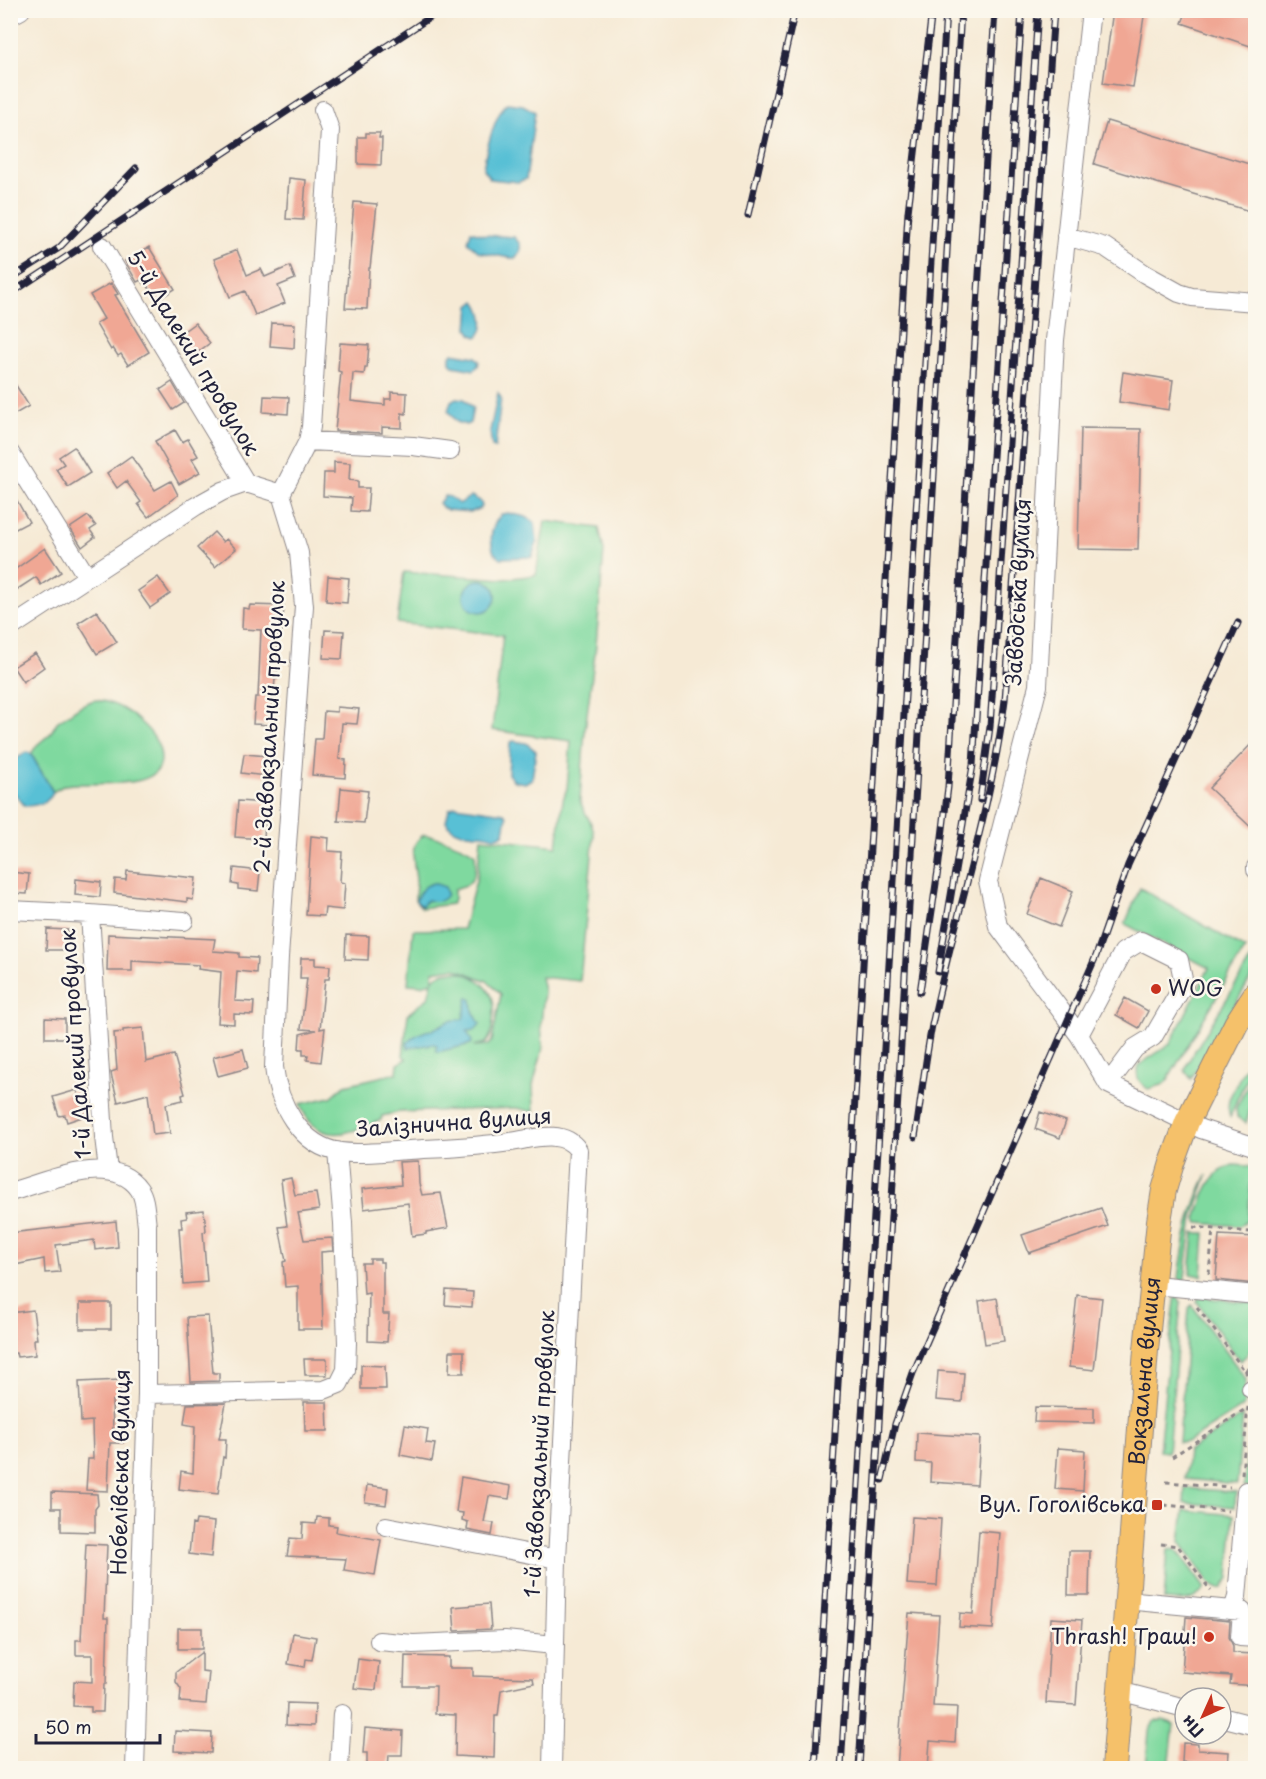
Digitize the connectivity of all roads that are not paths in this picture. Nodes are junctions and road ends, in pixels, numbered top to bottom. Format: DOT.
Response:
graph roads {
  1 [pos="21,10"];
  2 [pos="1091,10"];
  3 [pos="10,16"];
  4 [pos="323,110"];
  5 [pos="1066,236"];
  6 [pos="102,246"];
  7 [pos="1256,302"];
  8 [pos="308,441"];
  9 [pos="450,451"];
  10 [pos="10,453"];
  11 [pos="246,483"];
  12 [pos="281,494"];
  13 [pos="87,578"];
  14 [pos="10,628"];
  15 [pos="10,910"];
  16 [pos="90,914"];
  17 [pos="184,921"];
  18 [pos="1256,993"];
  19 [pos="1256,1016"];
  20 [pos="1079,1035"];
  21 [pos="1108,1084"];
  22 [pos="1194,1125"];
  23 [pos="573,1143"];
  24 [pos="1256,1147"];
  25 [pos="337,1151"];
  26 [pos="108,1170"];
  27 [pos="10,1192"];
  28 [pos="1165,1286"];
  29 [pos="1256,1295"];
  30 [pos="147,1394"];
  31 [pos="1247,1490"];
  32 [pos="386,1526"];
  33 [pos="557,1559"];
  34 [pos="1136,1601"];
  35 [pos="1238,1604"];
  36 [pos="1256,1638"];
  37 [pos="379,1641"];
  38 [pos="554,1645"];
  39 [pos="1125,1692"];
  40 [pos="1173,1705"];
  41 [pos="342,1714"];
  42 [pos="1233,1720"];
  43 [pos="1256,1726"];
  44 [pos="135,1768"];
  45 [pos="339,1768"];
  46 [pos="552,1768"];
  47 [pos="1114,1768"];
  48 [pos="1124,1768"];
  1 -- 3 [label="street"];
  2 -- 5 [label="street, Заводська вулиця"];
  4 -- 8 [label="street"];
  5 -- 7 [label="street"];
  5 -- 20 [label="street, Заводська вулиця"];
  6 -- 11 [label="street, 5-й Далекий провулок"];
  8 -- 9 [label="street"];
  8 -- 12 [label="street"];
  10 -- 13 [label="street"];
  11 -- 12 [label="street"];
  11 -- 13 [label="street"];
  12 -- 25 [label="street, 2-й Завокзальний провулок"];
  13 -- 14 [label="street"];
  15 -- 16 [label="street, 1-й Далекий провулок"];
  16 -- 17 [label="street, 1-й Далекий провулок"];
  16 -- 26 [label="street, 1-й Далекий провулок"];
  18 -- 22 [label="main road"];
  19 -- 22 [label="main road"];
  20 -- 21 [label="street, Заводська вулиця"];
  20 -- 21 [label="street"];
  21 -- 22 [label="street"];
  22 -- 24 [label="street"];
  22 -- 28 [label="main road, Вокзальна вулиця"];
  22 -- 39 [label="main road, Вокзальна вулиця"];
  23 -- 25 [label="street, Залізнична вулиця"];
  23 -- 33 [label="street, 1-й Завокзальний провулок"];
  25 -- 30 [label="street"];
  26 -- 27 [label="street"];
  26 -- 30 [label="street, Нобелівська вулиця"];
  28 -- 29 [label="street"];
  28 -- 34 [label="main road, Вокзальна вулиця"];
  30 -- 44 [label="street, Нобелівська вулиця"];
  31 -- 35 [label="street"];
  32 -- 33 [label="street"];
  33 -- 38 [label="street, 1-й Завокзальний провулок"];
  34 -- 35 [label="street"];
  34 -- 39 [label="main road, Вокзальна вулиця"];
  35 -- 36 [label="street"];
  37 -- 38 [label="street"];
  38 -- 46 [label="street, 1-й Завокзальний провулок"];
  39 -- 40 [label="street"];
  39 -- 47 [label="main road, Вокзальна вулиця"];
  39 -- 48 [label="main road, Вокзальна вулиця"];
  41 -- 45 [label="street"];
  42 -- 43 [label="street"];
}
